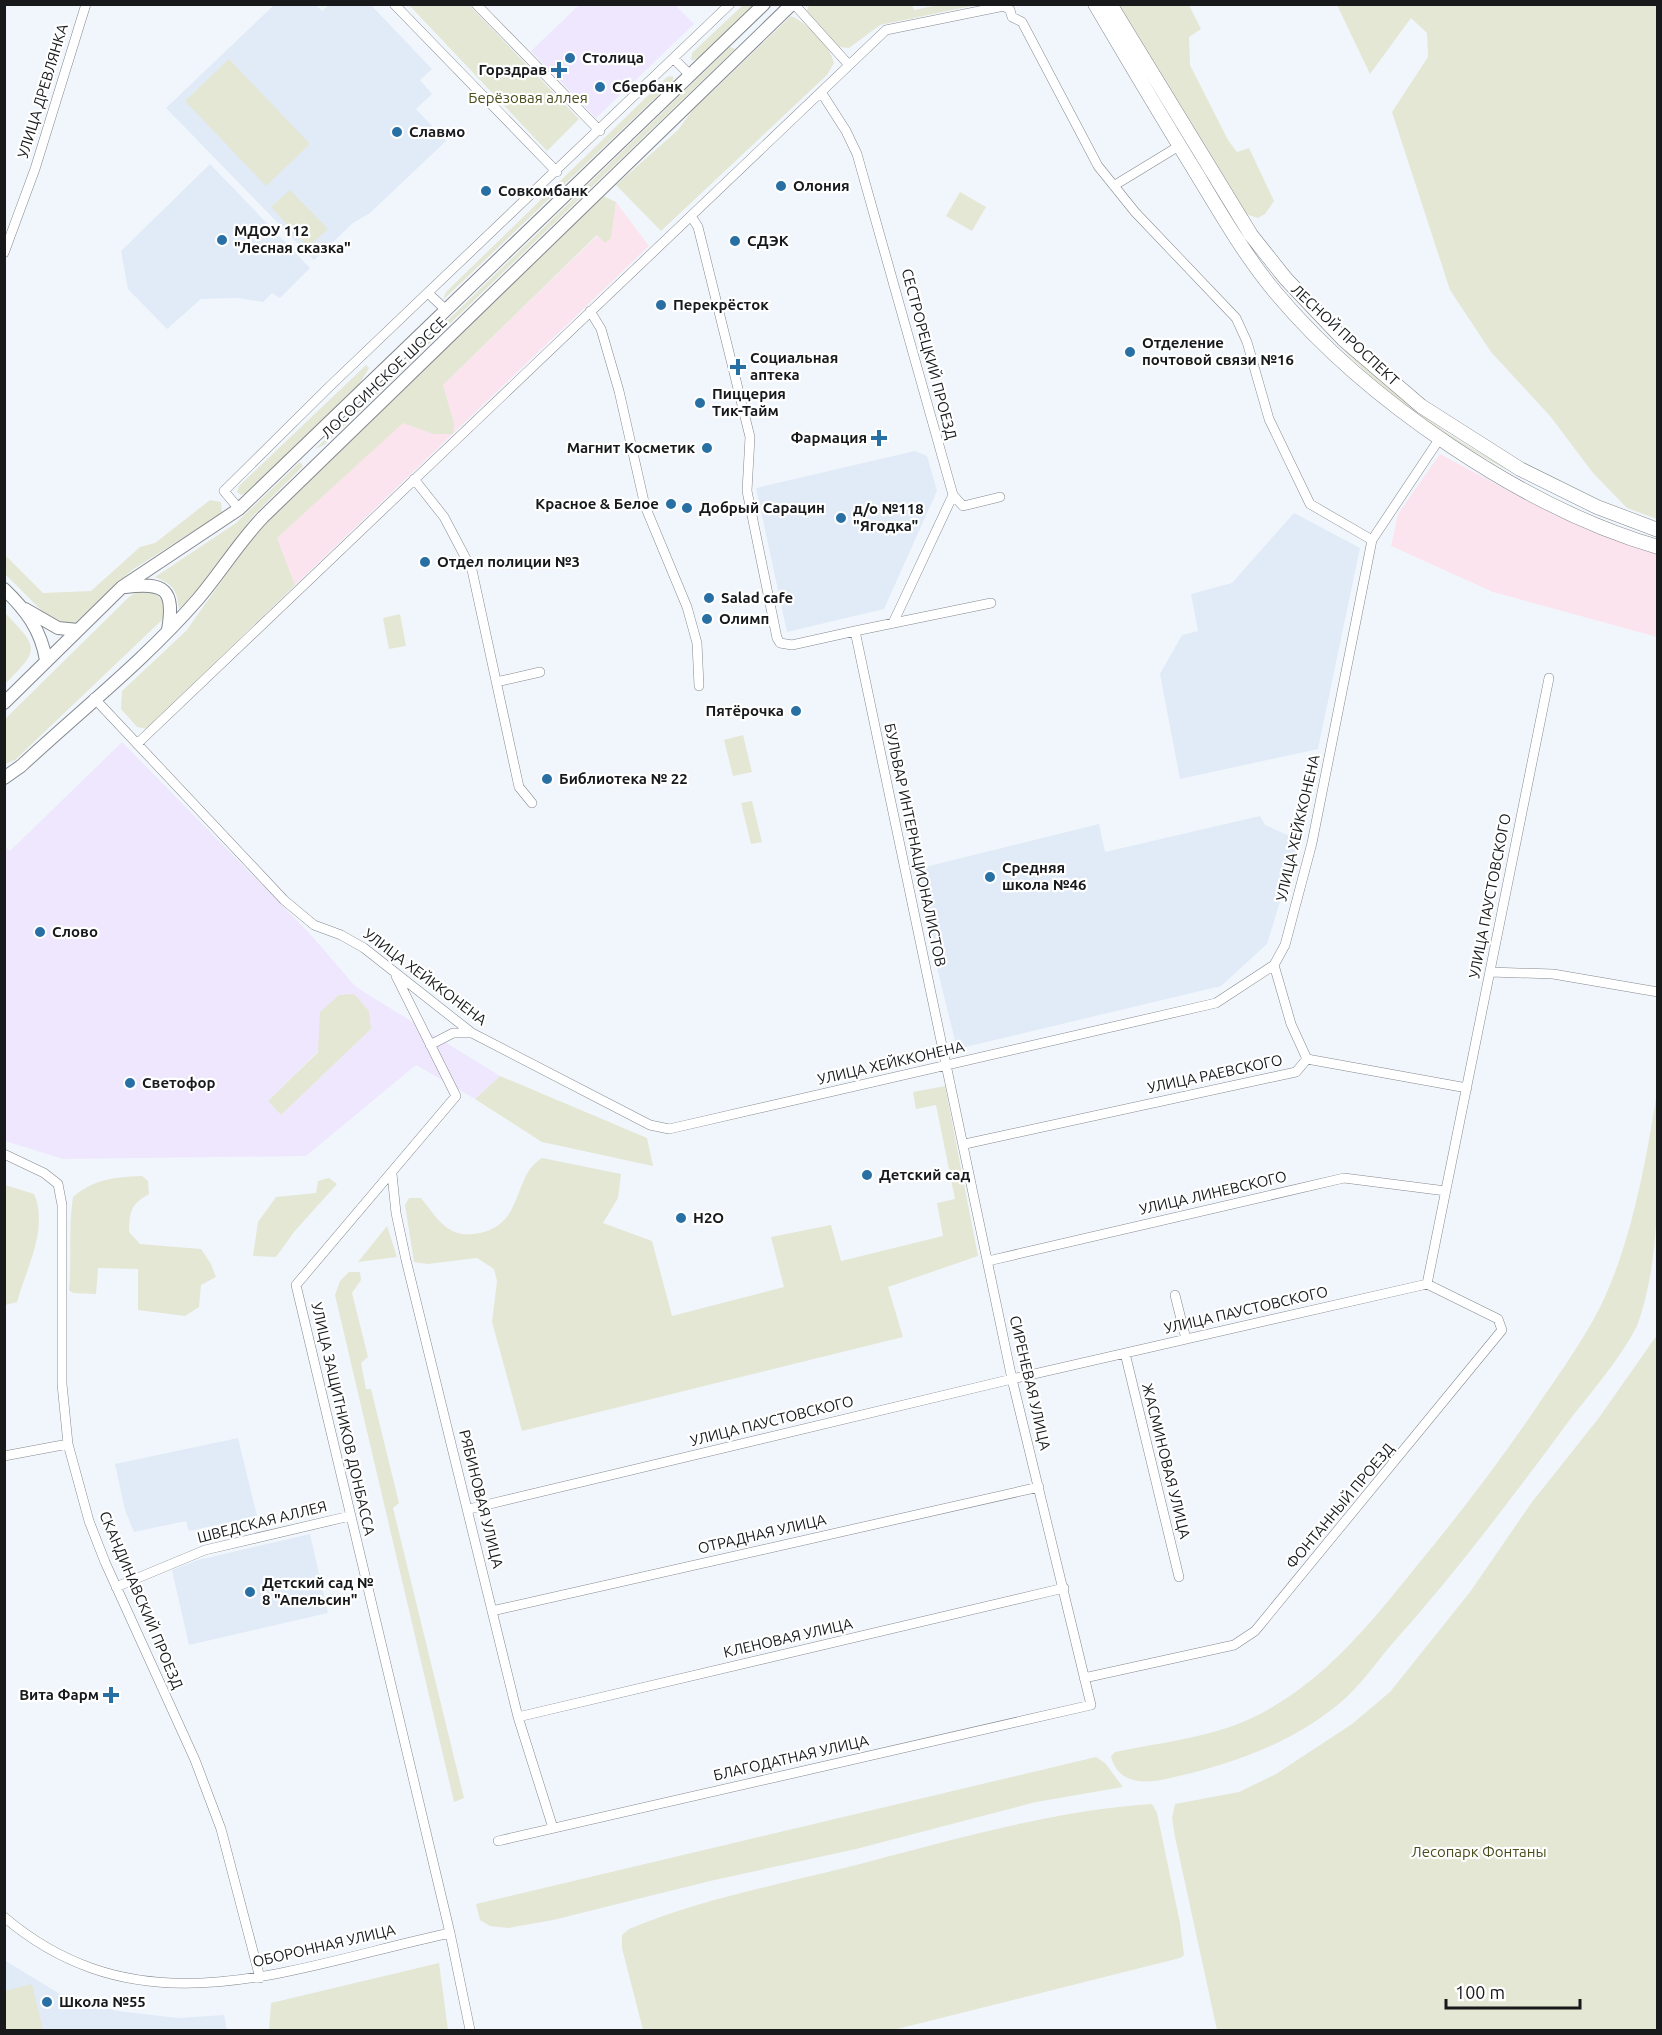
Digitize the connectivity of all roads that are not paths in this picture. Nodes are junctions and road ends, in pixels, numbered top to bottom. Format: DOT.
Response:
graph roads {
  1 [pos="86,4"];
  2 [pos="394,4"];
  3 [pos="476,4"];
  4 [pos="730,4"];
  5 [pos="764,4"];
  6 [pos="793,4"];
  7 [pos="1095,4"];
  8 [pos="1110,4"];
  9 [pos="736,32"];
  10 [pos="750,45"];
  11 [pos="674,59"];
  12 [pos="849,65"];
  13 [pos="690,75"];
  14 [pos="821,92"];
  15 [pos="600,131"];
  16 [pos="1179,146"];
  17 [pos="556,172"];
  18 [pos="1115,185"];
  19 [pos="691,216"];
  20 [pos="1251,235"];
  21 [pos="1239,243"];
  22 [pos="4,253"];
  23 [pos="428,294"];
  24 [pos="446,310"];
  25 [pos="590,311"];
  26 [pos="1440,438"];
  27 [pos="303,448"];
  28 [pos="319,462"];
  29 [pos="414,479"];
  30 [pos="953,495"];
  31 [pos="1000,497"];
  32 [pos="238,509"];
  33 [pos="1658,530"];
  34 [pos="1372,540"];
  35 [pos="1658,547"];
  36 [pos="122,587"];
  37 [pos="4,589"];
  38 [pos="991,603"];
  39 [pos="24,608"];
  40 [pos="893,623"];
  41 [pos="78,630"];
  42 [pos="168,630"];
  43 [pos="855,631"];
  44 [pos="46,660"];
  45 [pos="540,672"];
  46 [pos="1549,678"];
  47 [pos="496,682"];
  48 [pos="699,686"];
  49 [pos="94,698"];
  50 [pos="4,703"];
  51 [pos="137,744"];
  52 [pos="21,766"];
  53 [pos="4,770"];
  54 [pos="4,778"];
  55 [pos="532,803"];
  56 [pos="1274,965"];
  57 [pos="1490,972"];
  58 [pos="395,974"];
  59 [pos="1658,992"];
  60 [pos="471,1033"];
  61 [pos="430,1045"];
  62 [pos="1307,1059"];
  63 [pos="946,1066"];
  64 [pos="1467,1088"];
  65 [pos="965,1144"];
  66 [pos="4,1154"];
  67 [pos="392,1174"];
  68 [pos="1446,1191"];
  69 [pos="988,1261"];
  70 [pos="1428,1284"];
  71 [pos="1175,1295"];
  72 [pos="1186,1339"];
  73 [pos="1125,1353"];
  74 [pos="1012,1379"];
  75 [pos="68,1444"];
  76 [pos="4,1456"];
  77 [pos="1039,1487"];
  78 [pos="469,1509"];
  79 [pos="350,1516"];
  80 [pos="1179,1577"];
  81 [pos="116,1587"];
  82 [pos="1064,1588"];
  83 [pos="492,1611"];
  84 [pos="1084,1678"];
  85 [pos="1091,1705"];
  86 [pos="518,1717"];
  87 [pos="553,1828"];
  88 [pos="498,1840"];
  89 [pos="4,1917"];
  90 [pos="450,1933"];
  91 [pos="260,1978"];
  92 [pos="470,2031"];
  1 -- 22 [label="street, УЛИЦА ДРЕВЛЯНКА"];
  2 -- 17 [label="street"];
  3 -- 15 [label="street"];
  4 -- 11 [label="street"];
  5 -- 9 [label="street, ЛОСОСИНСКОЕ ШОССЕ"];
  6 -- 10 [label="street, ЛОСОСИНСКОЕ ШОССЕ"];
  6 -- 12 [label="street"];
  7 -- 16 [label="main road, ЛЕСНОЙ ПРОСПЕКТ"];
  8 -- 20 [label="main road, ЛЕСНОЙ ПРОСПЕКТ"];
  9 -- 10 [label="street"];
  9 -- 13 [label="street, ЛОСОСИНСКОЕ ШОССЕ"];
  10 -- 28 [label="street, ЛОСОСИНСКОЕ ШОССЕ"];
  11 -- 13 [label="street"];
  11 -- 15 [label="street"];
  12 -- 14 [label="street"];
  12 -- 18 [label="street"];
  13 -- 24 [label="street, ЛОСОСИНСКОЕ ШОССЕ"];
  14 -- 19 [label="street"];
  14 -- 30 [label="street, СЕСТРОРЕЦКИЙ ПРОЕЗД"];
  15 -- 17 [label="street"];
  16 -- 18 [label="street"];
  16 -- 21 [label="main road, ЛЕСНОЙ ПРОСПЕКТ"];
  17 -- 23 [label="street"];
  18 -- 34 [label="street"];
  19 -- 25 [label="street"];
  19 -- 43 [label="street"];
  20 -- 21 [label="main road"];
  20 -- 33 [label="main road, ЛЕСНОЙ ПРОСПЕКТ"];
  21 -- 26 [label="main road, ЛЕСНОЙ ПРОСПЕКТ"];
  23 -- 24 [label="street"];
  23 -- 32 [label="street"];
  24 -- 27 [label="street, ЛОСОСИНСКОЕ ШОССЕ"];
  25 -- 29 [label="street"];
  25 -- 48 [label="street"];
  26 -- 34 [label="street, УЛИЦА ХЕЙККОНЕНА"];
  26 -- 35 [label="main road, ЛЕСНОЙ ПРОСПЕКТ"];
  27 -- 28 [label="street"];
  27 -- 32 [label="street, ЛОСОСИНСКОЕ ШОССЕ"];
  28 -- 42 [label="street, ЛОСОСИНСКОЕ ШОССЕ"];
  29 -- 47 [label="street"];
  29 -- 51 [label="street"];
  30 -- 31 [label="street"];
  30 -- 40 [label="street"];
  32 -- 36 [label="street, ЛОСОСИНСКОЕ ШОССЕ"];
  34 -- 56 [label="street, УЛИЦА ХЕЙККОНЕНА"];
  36 -- 41 [label="street, ЛОСОСИНСКОЕ ШОССЕ"];
  36 -- 42 [label="street"];
  37 -- 39 [label="street"];
  38 -- 40 [label="street"];
  39 -- 41 [label="street"];
  39 -- 44 [label="street"];
  40 -- 43 [label="street"];
  41 -- 44 [label="street, ЛОСОСИНСКОЕ ШОССЕ"];
  42 -- 49 [label="street, ЛОСОСИНСКОЕ ШОССЕ"];
  43 -- 63 [label="street, БУЛЬВАР ИНТЕРНАЦИОНАЛИСТОВ"];
  44 -- 50 [label="street, ЛОСОСИНСКОЕ ШОССЕ"];
  45 -- 47 [label="street"];
  46 -- 57 [label="street, УЛИЦА ПАУСТОВСКОГО"];
  47 -- 55 [label="street"];
  49 -- 51 [label="street, УЛИЦА ХЕЙККОНЕНА"];
  49 -- 52 [label="street, ЛОСОСИНСКОЕ ШОССЕ"];
  51 -- 58 [label="street, УЛИЦА ХЕЙККОНЕНА"];
  52 -- 53 [label="street"];
  52 -- 54 [label="street, ЛОСОСИНСКОЕ ШОССЕ"];
  56 -- 62 [label="street"];
  56 -- 63 [label="street, УЛИЦА ХЕЙККОНЕНА"];
  57 -- 59 [label="street"];
  57 -- 64 [label="street, УЛИЦА ПАУСТОВСКОГО"];
  58 -- 60 [label="street, УЛИЦА ХЕЙККОНЕНА"];
  58 -- 61 [label="street, УЛИЦА ЗАЩИТНИКОВ ДОНБАССА"];
  60 -- 61 [label="street"];
  60 -- 63 [label="street, УЛИЦА ХЕЙККОНЕНА"];
  61 -- 67 [label="street, УЛИЦА ЗАЩИТНИКОВ ДОНБАССА"];
  62 -- 64 [label="street"];
  62 -- 65 [label="street, УЛИЦА РАЕВСКОГО"];
  63 -- 65 [label="street, СИРЕНЕВАЯ УЛИЦА"];
  64 -- 68 [label="street, УЛИЦА ПАУСТОВСКОГО"];
  65 -- 69 [label="street, СИРЕНЕВАЯ УЛИЦА"];
  66 -- 75 [label="street, СКАНДИНАВСКИЙ ПРОЕЗД"];
  67 -- 78 [label="street, РЯБИНОВАЯ УЛИЦА"];
  67 -- 79 [label="street, УЛИЦА ЗАЩИТНИКОВ ДОНБАССА"];
  68 -- 69 [label="street, УЛИЦА ЛИНЕВСКОГО"];
  68 -- 70 [label="street, УЛИЦА ПАУСТОВСКОГО"];
  69 -- 74 [label="street, СИРЕНЕВАЯ УЛИЦА"];
  70 -- 72 [label="street, УЛИЦА ПАУСТОВСКОГО"];
  70 -- 84 [label="street, ФОНТАННЫЙ ПРОЕЗД"];
  71 -- 72 [label="street"];
  72 -- 73 [label="street, УЛИЦА ПАУСТОВСКОГО"];
  73 -- 74 [label="street, УЛИЦА ПАУСТОВСКОГО"];
  73 -- 80 [label="street, ЖАСМИНОВАЯ УЛИЦА"];
  74 -- 77 [label="street, СИРЕНЕВАЯ УЛИЦА"];
  74 -- 78 [label="street, УЛИЦА ПАУСТОВСКОГО"];
  75 -- 76 [label="street"];
  75 -- 81 [label="street, СКАНДИНАВСКИЙ ПРОЕЗД"];
  77 -- 82 [label="street, СИРЕНЕВАЯ УЛИЦА"];
  77 -- 83 [label="street, ОТРАДНАЯ УЛИЦА"];
  78 -- 83 [label="street, РЯБИНОВАЯ УЛИЦА"];
  79 -- 81 [label="street, ШВЕДСКАЯ АЛЛЕЯ"];
  79 -- 90 [label="street, УЛИЦА ЗАЩИТНИКОВ ДОНБАССА"];
  81 -- 91 [label="street, СКАНДИНАВСКИЙ ПРОЕЗД"];
  82 -- 84 [label="street, СИРЕНЕВАЯ УЛИЦА"];
  82 -- 86 [label="street, КЛЕНОВАЯ УЛИЦА"];
  83 -- 86 [label="street, РЯБИНОВАЯ УЛИЦА"];
  84 -- 85 [label="street, СИРЕНЕВАЯ УЛИЦА"];
  85 -- 87 [label="street, БЛАГОДАТНАЯ УЛИЦА"];
  86 -- 87 [label="street, РЯБИНОВАЯ УЛИЦА"];
  87 -- 88 [label="street, БЛАГОДАТНАЯ УЛИЦА"];
  89 -- 91 [label="street, ОБОРОННАЯ УЛИЦА"];
  90 -- 91 [label="street, ОБОРОННАЯ УЛИЦА"];
  90 -- 92 [label="street, УЛИЦА ЗАЩИТНИКОВ ДОНБАССА"];
}
